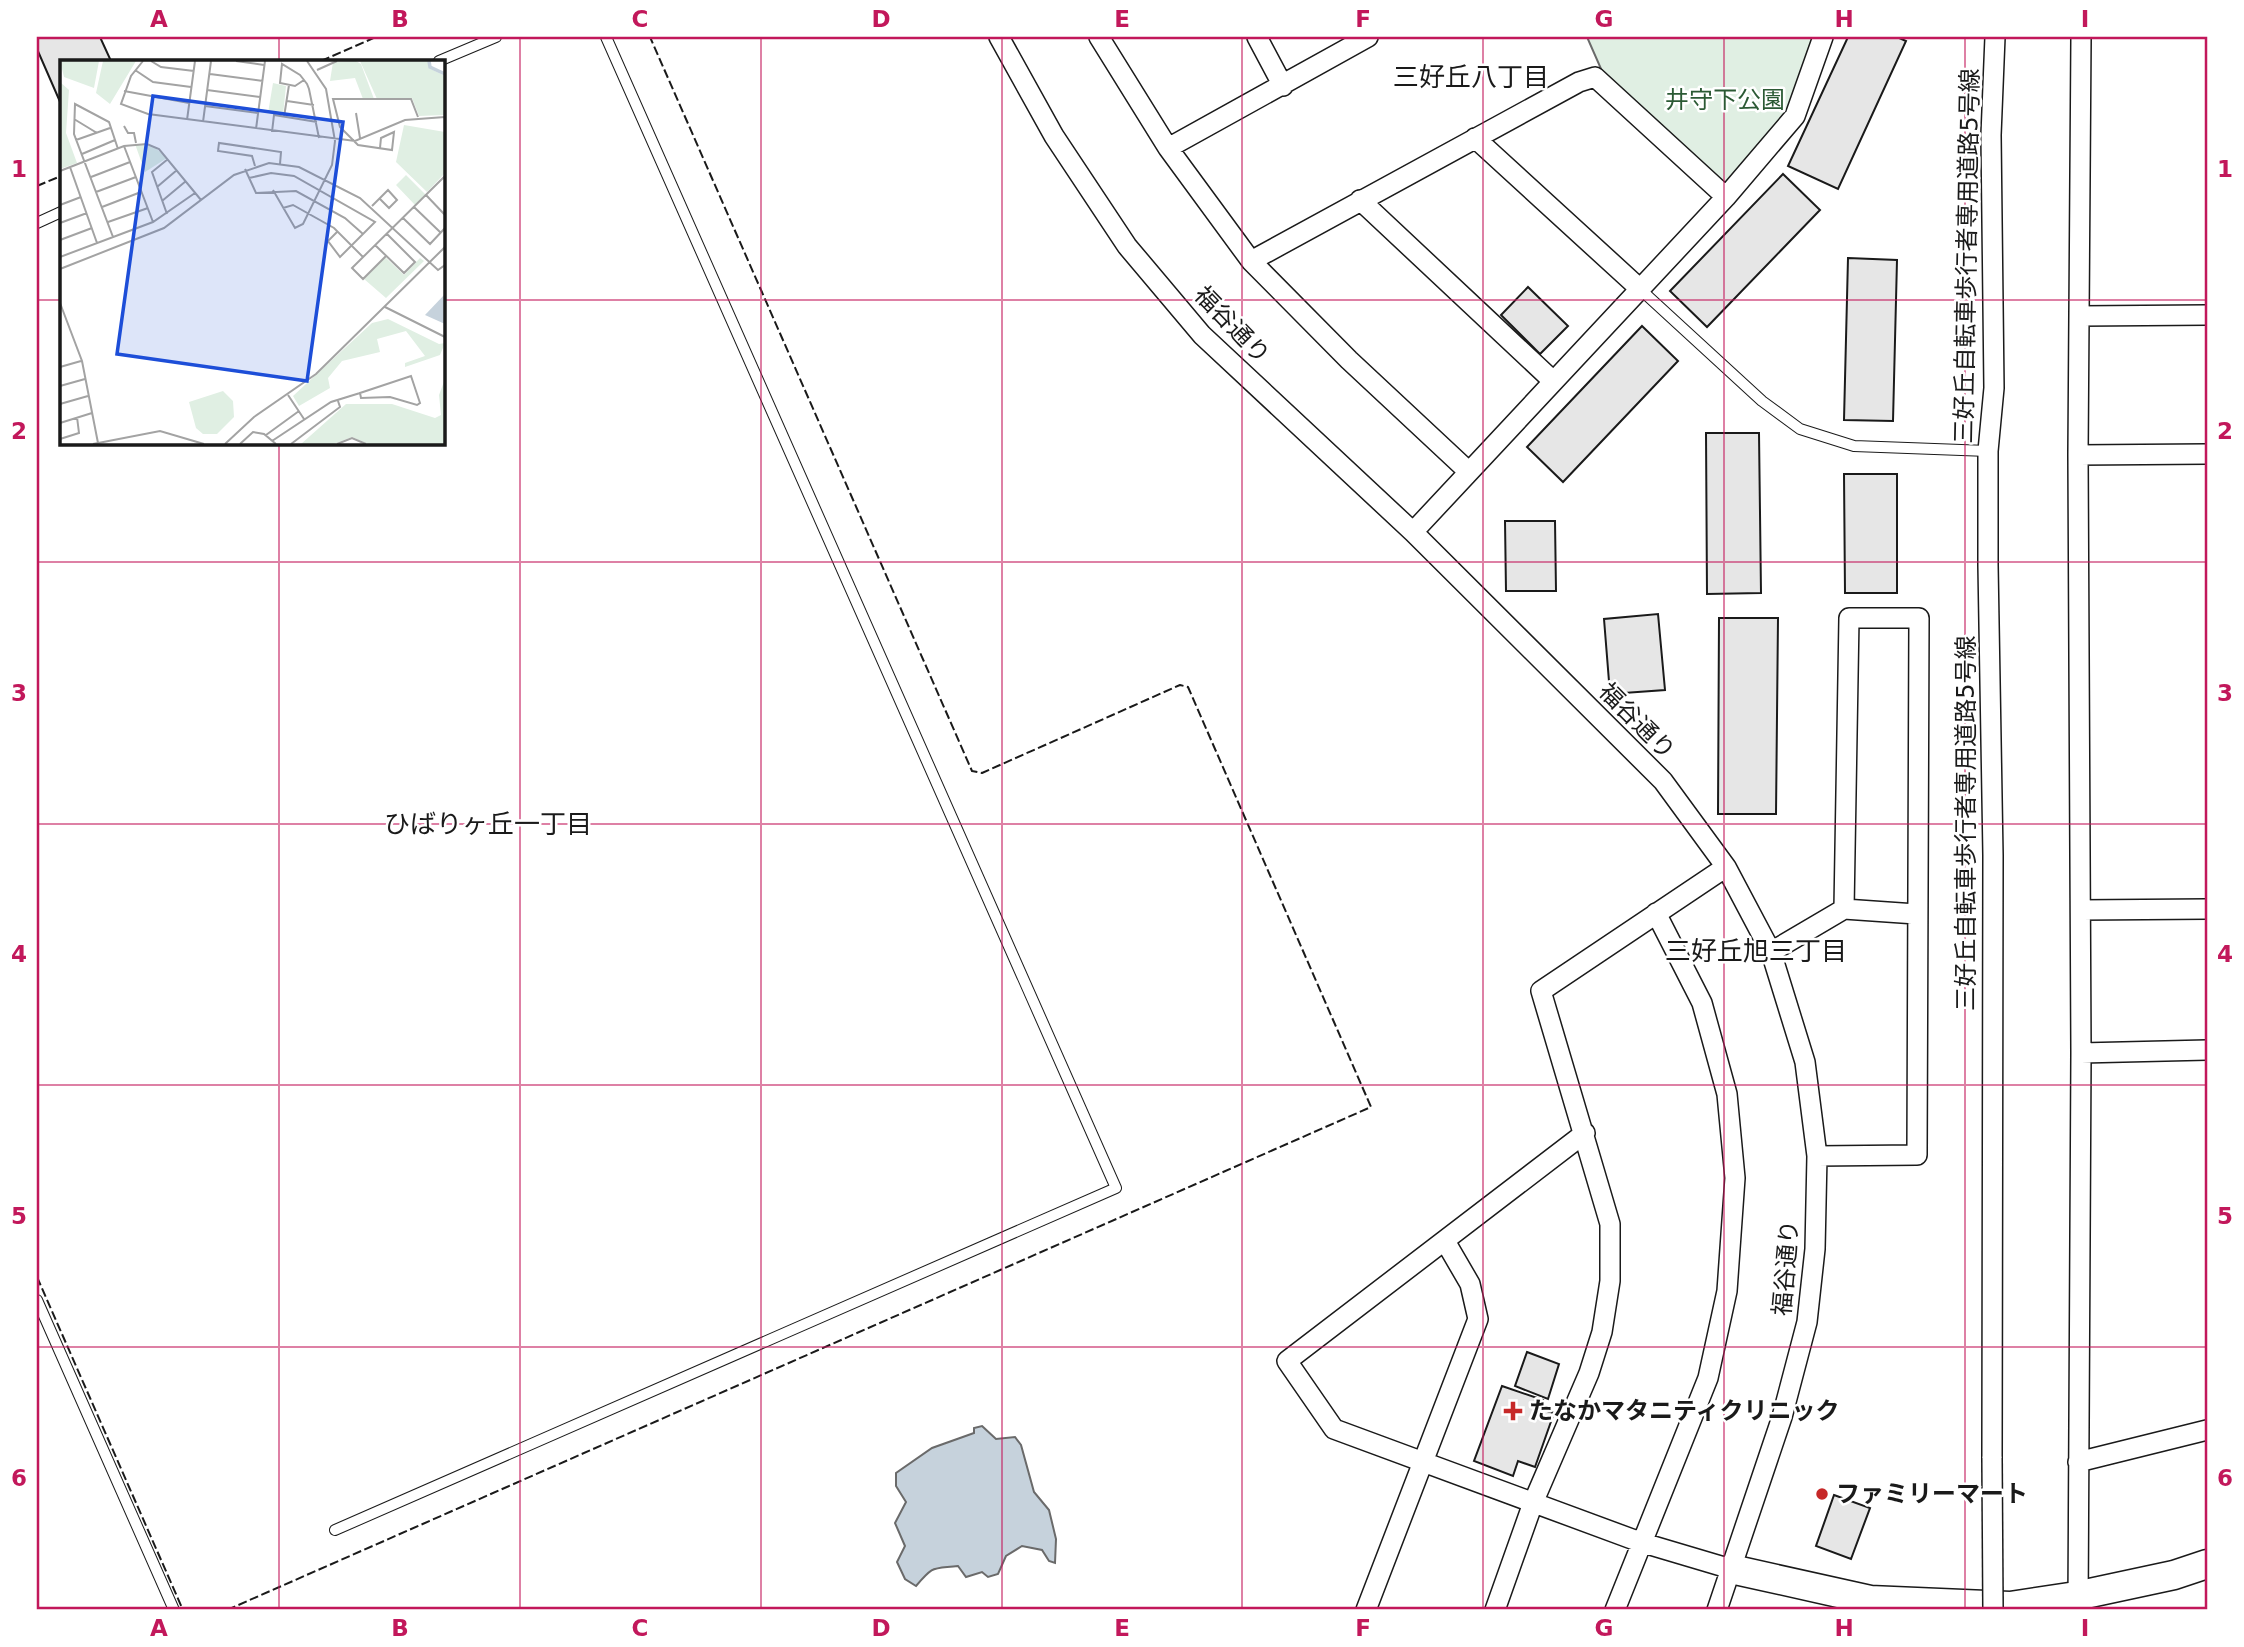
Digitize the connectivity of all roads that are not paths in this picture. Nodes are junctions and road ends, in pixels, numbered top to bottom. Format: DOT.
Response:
graph roads {
  1 [pos="496,37"];
  2 [pos="606,37"];
  3 [pos="999,37"];
  4 [pos="1099,37"];
  5 [pos="1257,37"];
  6 [pos="1368,37"];
  7 [pos="1823,37"];
  8 [pos="1995,37"];
  9 [pos="2081,37"];
  10 [pos="441,60"];
  11 [pos="1283,86"];
  12 [pos="1475,138"];
  13 [pos="1168,148"];
  14 [pos="1726,197"];
  15 [pos="1360,200"];
  16 [pos="60,212"];
  17 [pos="37,223"];
  18 [pos="1251,261"];
  19 [pos="1639,288"];
  20 [pos="2207,315"];
  21 [pos="2081,316"];
  22 [pos="1553,381"];
  23 [pos="1988,451"];
  24 [pos="2207,454"];
  25 [pos="2077,455"];
  26 [pos="1469,472"];
  27 [pos="1413,531"];
  28 [pos="1726,867"];
  29 [pos="1844,909"];
  30 [pos="2207,909"];
  31 [pos="2081,910"];
  32 [pos="1656,914"];
  33 [pos="1916,914"];
  34 [pos="1772,952"];
  35 [pos="2207,1050"];
  36 [pos="2081,1053"];
  37 [pos="1585,1133"];
  38 [pos="1817,1156"];
  39 [pos="1446,1241"];
  40 [pos="37,1300"];
  41 [pos="2207,1430"];
  42 [pos="1423,1460"];
  43 [pos="2078,1462"];
  44 [pos="1534,1503"];
  45 [pos="335,1530"];
  46 [pos="1640,1542"];
  47 [pos="2207,1564"];
  48 [pos="1731,1569"];
  49 [pos="2077,1603"];
  50 [pos="174,1610"];
  51 [pos="1366,1610"];
  52 [pos="1495,1610"];
  53 [pos="1615,1610"];
  54 [pos="1717,1610"];
  55 [pos="1993,1610"];
  1 -- 10 [label="lane"];
  2 -- 45 [label="lane"];
  3 -- 27 [label="street, 福谷通り"];
  4 -- 13 [label="street"];
  5 -- 11 [label="street"];
  6 -- 11 [label="street"];
  7 -- 14 [label="street"];
  8 -- 23 [label="street, 三好丘自転車歩行者専用道路5号線"];
  9 -- 21 [label="street"];
  11 -- 13 [label="street"];
  12 -- 14 [label="street"];
  12 -- 15 [label="street"];
  12 -- 19 [label="street"];
  13 -- 18 [label="street"];
  14 -- 19 [label="street"];
  15 -- 18 [label="street"];
  15 -- 22 [label="street"];
  16 -- 17 [label="lane"];
  18 -- 26 [label="street"];
  19 -- 22 [label="street"];
  19 -- 23 [label="lane"];
  20 -- 21 [label="street"];
  21 -- 25 [label="street"];
  22 -- 26 [label="street"];
  23 -- 55 [label="street, 三好丘自転車歩行者専用道路5号線, bridge"];
  24 -- 25 [label="street"];
  25 -- 31 [label="street"];
  26 -- 27 [label="street"];
  27 -- 28 [label="street, 福谷通り"];
  28 -- 32 [label="street"];
  28 -- 34 [label="street, 福谷通り"];
  29 -- 33 [label="street"];
  29 -- 33 [label="street"];
  29 -- 34 [label="street"];
  30 -- 31 [label="street"];
  31 -- 36 [label="street"];
  32 -- 37 [label="street"];
  32 -- 46 [label="street"];
  33 -- 38 [label="street"];
  34 -- 38 [label="street, 福谷通り"];
  35 -- 36 [label="street"];
  36 -- 43 [label="street"];
  37 -- 39 [label="street"];
  37 -- 44 [label="street"];
  38 -- 48 [label="street, 福谷通り"];
  39 -- 42 [label="street"];
  39 -- 42 [label="street"];
  40 -- 50 [label="lane"];
  41 -- 43 [label="street"];
  42 -- 44 [label="street"];
  42 -- 51 [label="street"];
  43 -- 49 [label="street"];
  44 -- 46 [label="street"];
  44 -- 52 [label="street"];
  46 -- 48 [label="street"];
  46 -- 53 [label="street"];
  47 -- 49 [label="street"];
  48 -- 49 [label="street"];
  48 -- 54 [label="street, 福谷通り"];
}
